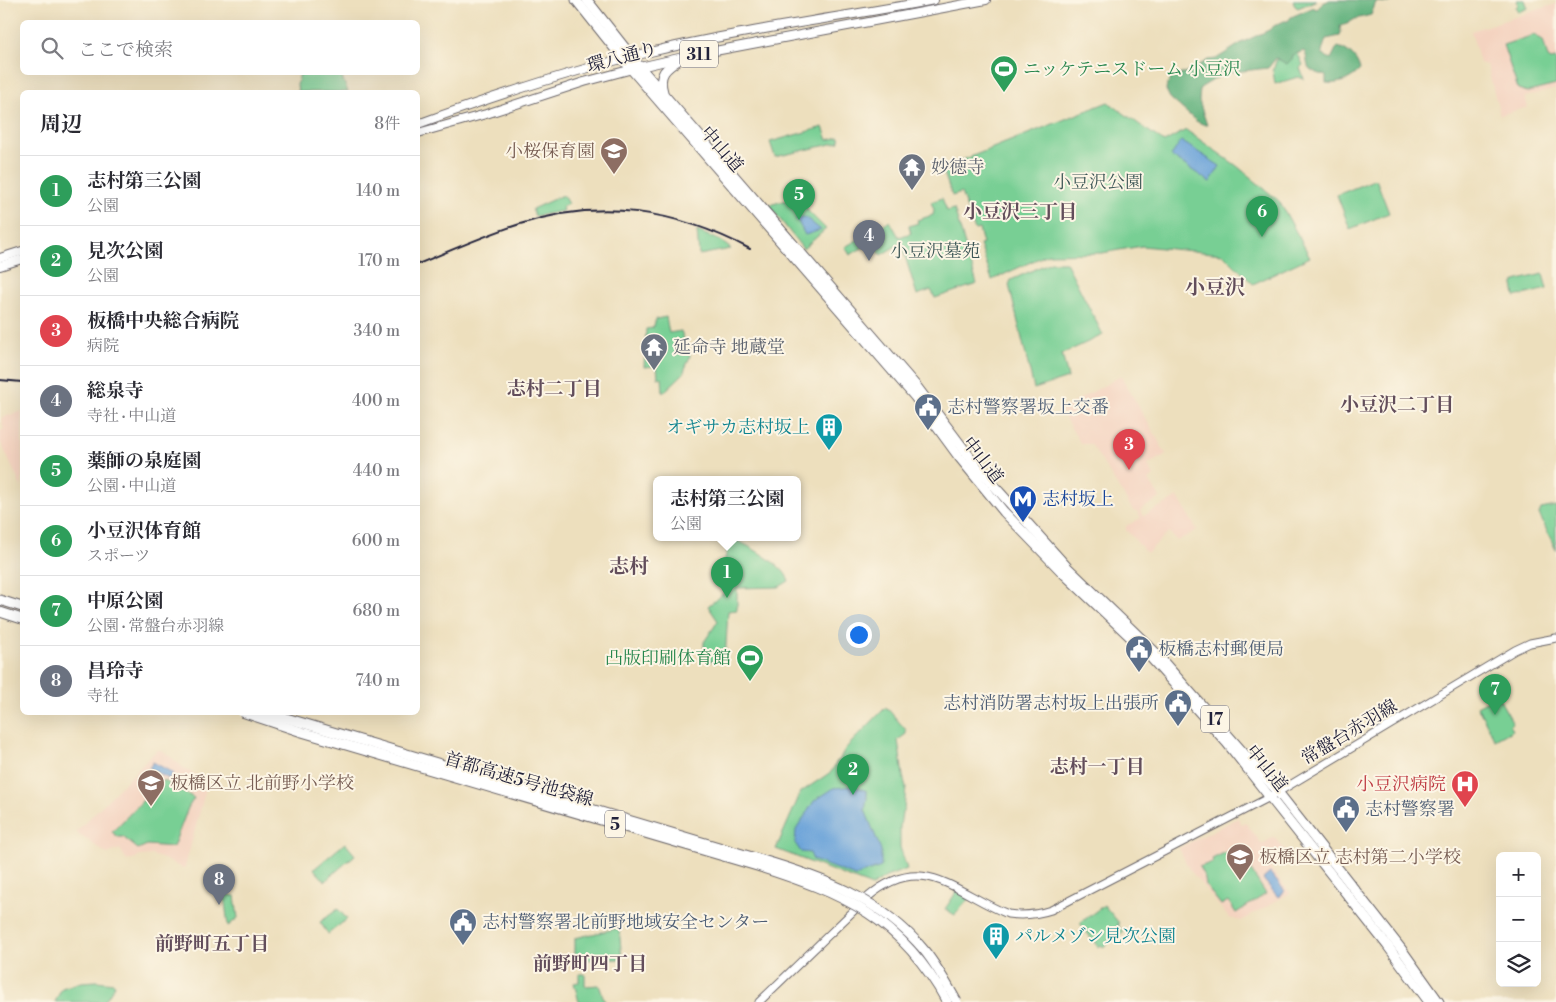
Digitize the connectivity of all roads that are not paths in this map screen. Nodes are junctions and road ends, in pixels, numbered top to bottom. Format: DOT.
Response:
graph roads {
  1 [pos="576,0"];
  2 [pos="587,0"];
  3 [pos="934,0"];
  4 [pos="986,0"];
  5 [pos="627,57"];
  6 [pos="683,57"];
  7 [pos="635,68"];
  8 [pos="666,96"];
  9 [pos="420,123"];
  10 [pos="420,132"];
  11 [pos="20,252"];
  12 [pos="0,258"];
  13 [pos="20,260"];
  14 [pos="0,266"];
  15 [pos="0,600"];
  16 [pos="0,604"];
  17 [pos="20,608"];
  18 [pos="20,609"];
  19 [pos="0,612"];
  20 [pos="0,617"];
  21 [pos="20,618"];
  22 [pos="20,623"];
  23 [pos="1556,638"];
  24 [pos="251,715"];
  25 [pos="275,715"];
  26 [pos="1278,792"];
  27 [pos="1270,797"];
  28 [pos="759,1002"];
  29 [pos="947,1002"];
  30 [pos="957,1002"];
  31 [pos="1429,1002"];
  32 [pos="1439,1002"];
  1 -- 5 [label="highway, 中山道 / 17"];
  2 -- 5 [label="highway, 中山道 / 17"];
  3 -- 5 [label="main road, 環八通り / 311"];
  4 -- 6 [label="main road, 環八通り / 311"];
  5 -- 7 [label="highway, 中山道 / 17"];
  5 -- 9 [label="main road, 環八通り / 311"];
  6 -- 7 [label="main road, 環八通り / 311"];
  6 -- 8 [label="highway"];
  7 -- 8 [label="highway, 中山道 / 17"];
  7 -- 10 [label="main road, 環八通り / 311"];
  7 -- 27 [label="highway, 中山道 / 17"];
  8 -- 26 [label="highway, 中山道 / 17"];
  11 -- 12 [label="main road"];
  13 -- 14 [label="main road"];
  15 -- 17 [label="highway"];
  16 -- 18 [label="highway"];
  19 -- 21 [label="highway"];
  20 -- 22 [label="highway"];
  23 -- 26 [label="main road, 常盤台赤羽線"];
  24 -- 29 [label="highway, 首都高速5号池袋線 / 5, bridge"];
  25 -- 30 [label="highway, 首都高速5号池袋線 / 5, bridge"];
  26 -- 27 [label="main road, 常盤台赤羽線"];
  26 -- 32 [label="highway, 中山道 / 17"];
  27 -- 28 [label="main road, 常盤台赤羽線"];
  27 -- 31 [label="highway, 中山道 / 17"];
}
